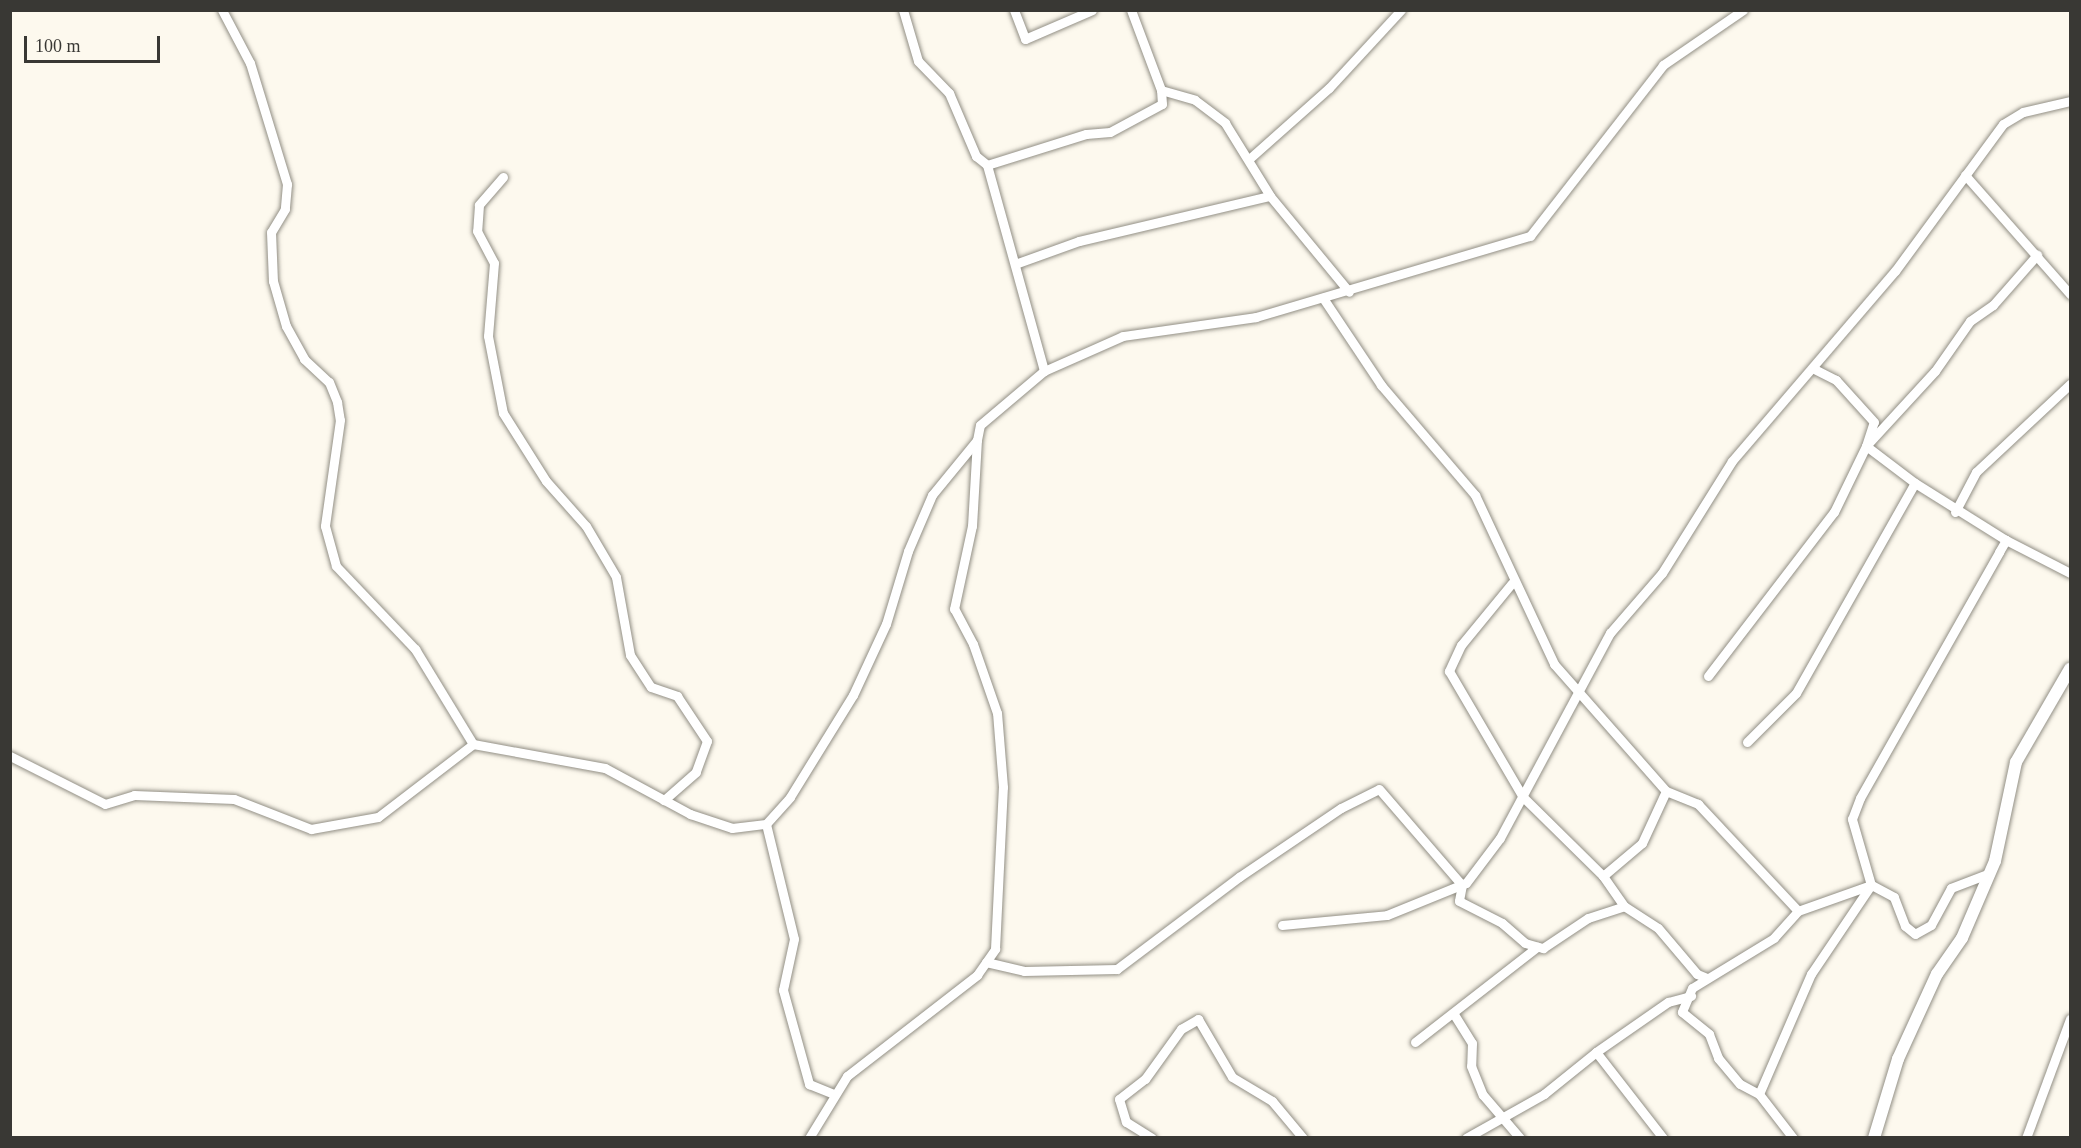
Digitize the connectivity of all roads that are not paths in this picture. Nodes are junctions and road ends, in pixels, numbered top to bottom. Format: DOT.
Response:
graph roads {
  1 [pos="222,10"];
  2 [pos="903,10"];
  3 [pos="1014,10"];
  4 [pos="1092,10"];
  5 [pos="1131,10"];
  6 [pos="1401,10"];
  7 [pos="1743,10"];
  8 [pos="1161,90"];
  9 [pos="2070,102"];
  10 [pos="1249,159"];
  11 [pos="987,165"];
  12 [pos="1965,175"];
  13 [pos="503,177"];
  14 [pos="1270,196"];
  15 [pos="2037,255"];
  16 [pos="1015,264"];
  17 [pos="1349,292"];
  18 [pos="2070,294"];
  19 [pos="1323,298"];
  20 [pos="1814,369"];
  21 [pos="1044,371"];
  22 [pos="2070,384"];
  23 [pos="976,440"];
  24 [pos="1866,446"];
  25 [pos="1915,483"];
  26 [pos="1955,512"];
  27 [pos="2006,540"];
  28 [pos="2070,573"];
  29 [pos="1512,583"];
  30 [pos="2070,669"];
  31 [pos="1708,676"];
  32 [pos="1576,689"];
  33 [pos="1747,742"];
  34 [pos="472,744"];
  35 [pos="10,756"];
  36 [pos="1666,791"];
  37 [pos="1523,797"];
  38 [pos="664,800"];
  39 [pos="766,824"];
  40 [pos="1990,873"];
  41 [pos="1603,876"];
  42 [pos="1462,885"];
  43 [pos="1871,885"];
  44 [pos="1624,906"];
  45 [pos="1798,911"];
  46 [pos="1282,925"];
  47 [pos="1537,947"];
  48 [pos="986,962"];
  49 [pos="1707,978"];
  50 [pos="1691,996"];
  51 [pos="1455,1016"];
  52 [pos="2070,1019"];
  53 [pos="1415,1042"];
  54 [pos="1596,1052"];
  55 [pos="834,1094"];
  56 [pos="1759,1094"];
  57 [pos="1502,1119"];
  58 [pos="809,1137"];
  59 [pos="1152,1137"];
  60 [pos="1303,1137"];
  61 [pos="1466,1137"];
  62 [pos="1520,1137"];
  63 [pos="1663,1137"];
  64 [pos="1793,1137"];
  65 [pos="1874,1137"];
  66 [pos="2026,1137"];
  1 -- 34 [label="street"];
  2 -- 11 [label="street"];
  3 -- 4 [label="street"];
  5 -- 8 [label="street"];
  6 -- 10 [label="street"];
  7 -- 17 [label="street"];
  8 -- 10 [label="street"];
  8 -- 11 [label="street"];
  9 -- 12 [label="street"];
  10 -- 14 [label="street"];
  11 -- 16 [label="street"];
  12 -- 15 [label="street"];
  12 -- 20 [label="street"];
  13 -- 38 [label="street"];
  14 -- 16 [label="street"];
  14 -- 17 [label="street"];
  15 -- 18 [label="street"];
  15 -- 24 [label="street"];
  16 -- 21 [label="street"];
  17 -- 19 [label="street"];
  19 -- 21 [label="street"];
  19 -- 29 [label="street"];
  20 -- 24 [label="street"];
  20 -- 32 [label="street"];
  21 -- 23 [label="street"];
  22 -- 26 [label="street"];
  23 -- 39 [label="street"];
  23 -- 48 [label="street"];
  24 -- 25 [label="street"];
  24 -- 31 [label="street"];
  25 -- 26 [label="street"];
  25 -- 33 [label="street"];
  26 -- 27 [label="street"];
  27 -- 28 [label="street"];
  27 -- 43 [label="street"];
  29 -- 32 [label="street"];
  29 -- 37 [label="street"];
  30 -- 40 [label="street"];
  32 -- 36 [label="street"];
  32 -- 37 [label="street"];
  34 -- 35 [label="street"];
  34 -- 38 [label="street"];
  36 -- 41 [label="street"];
  36 -- 45 [label="street"];
  37 -- 41 [label="street"];
  37 -- 42 [label="street"];
  38 -- 39 [label="street"];
  39 -- 55 [label="street"];
  40 -- 43 [label="street"];
  40 -- 65 [label="street"];
  41 -- 44 [label="street"];
  42 -- 46 [label="street"];
  42 -- 47 [label="street"];
  42 -- 48 [label="street"];
  43 -- 45 [label="street"];
  43 -- 56 [label="street"];
  44 -- 47 [label="street"];
  44 -- 49 [label="street"];
  45 -- 49 [label="street"];
  47 -- 51 [label="street"];
  48 -- 55 [label="street"];
  49 -- 50 [label="street"];
  50 -- 54 [label="street"];
  50 -- 56 [label="street"];
  51 -- 53 [label="street"];
  51 -- 57 [label="street"];
  52 -- 66 [label="street"];
  54 -- 57 [label="street"];
  54 -- 63 [label="street"];
  55 -- 58 [label="street"];
  56 -- 64 [label="street"];
  57 -- 61 [label="street"];
  57 -- 62 [label="street"];
  59 -- 60 [label="street"];
}
